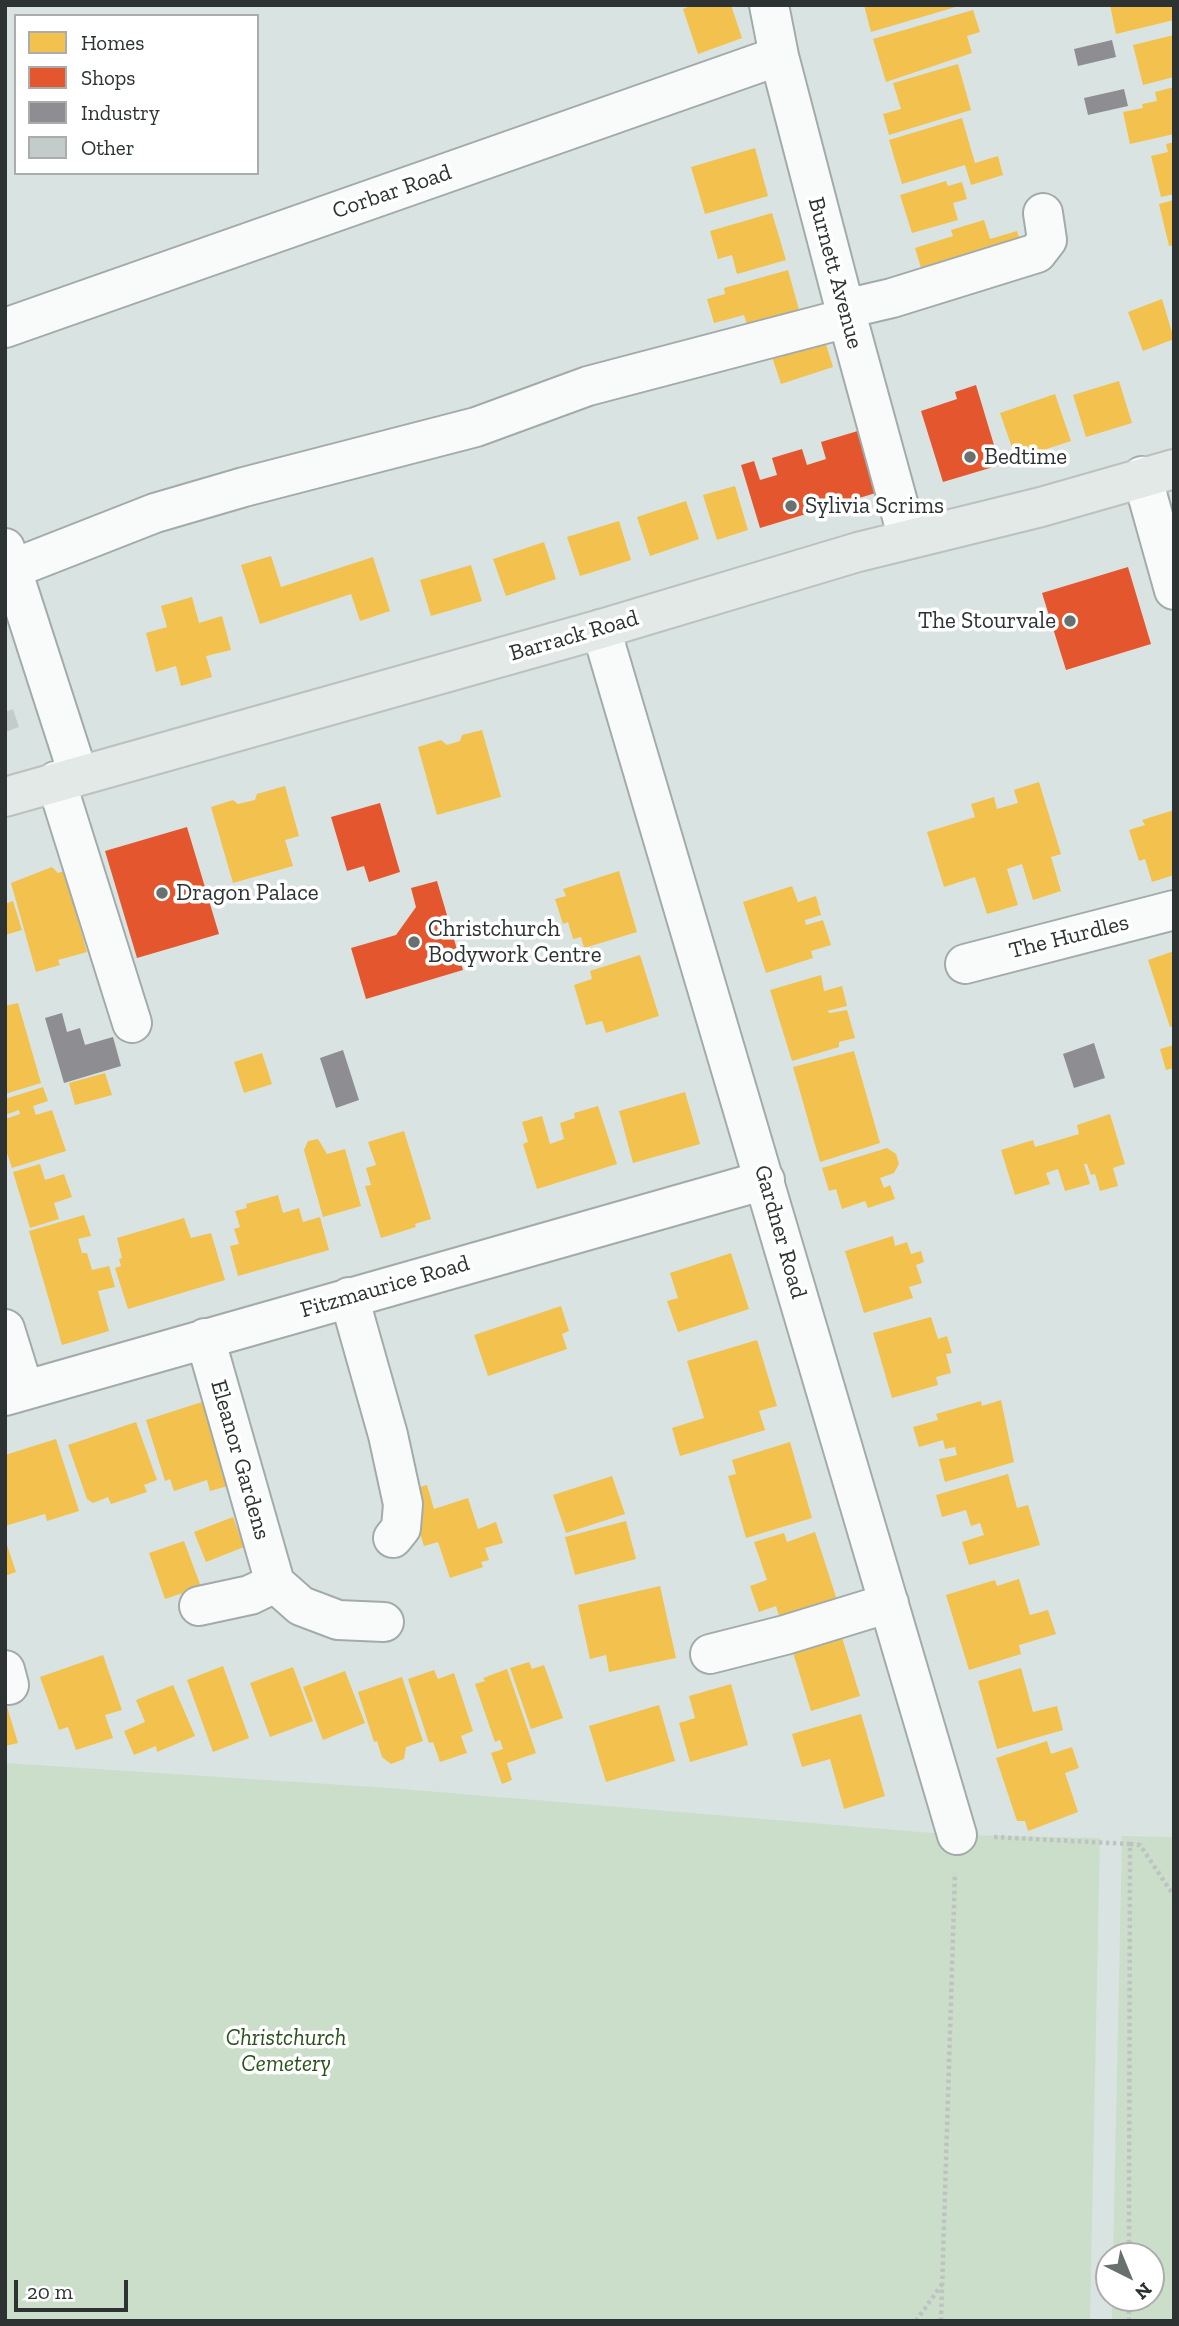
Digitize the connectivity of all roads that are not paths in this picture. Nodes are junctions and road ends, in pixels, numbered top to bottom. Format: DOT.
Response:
graph roads {
  1 [pos="769,5"];
  2 [pos="779,56"];
  3 [pos="1043,213"];
  4 [pos="846,313"];
  5 [pos="5,328"];
  6 [pos="1163,469"];
  7 [pos="908,539"];
  8 [pos="9,558"];
  9 [pos="1174,590"];
  10 [pos="601,629"];
  11 [pos="67,778"];
  12 [pos="5,797"];
  13 [pos="1174,910"];
  14 [pos="965,964"];
  15 [pos="132,1023"];
  16 [pos="765,1180"];
  17 [pos="349,1297"];
  18 [pos="5,1329"];
  19 [pos="205,1338"];
  20 [pos="15,1393"];
  21 [pos="393,1538"];
  22 [pos="275,1583"];
  23 [pos="889,1603"];
  24 [pos="199,1606"];
  25 [pos="384,1622"];
  26 [pos="710,1654"];
  27 [pos="957,1835"];
  1 -- 2 [label="street, Burnett Avenue"];
  2 -- 4 [label="street, Burnett Avenue"];
  2 -- 5 [label="street, Corbar Road"];
  3 -- 4 [label="street"];
  4 -- 7 [label="street, Burnett Avenue"];
  4 -- 8 [label="street"];
  6 -- 7 [label="main road, Barrack Road"];
  6 -- 9 [label="street"];
  7 -- 10 [label="main road, Barrack Road"];
  8 -- 11 [label="street"];
  10 -- 11 [label="main road, Barrack Road"];
  10 -- 16 [label="street, Gardner Road"];
  11 -- 12 [label="main road, Barrack Road"];
  11 -- 15 [label="street"];
  13 -- 14 [label="street, The Hurdles"];
  16 -- 17 [label="street, Fitzmaurice Road"];
  16 -- 23 [label="street, Gardner Road"];
  17 -- 19 [label="street, Fitzmaurice Road"];
  17 -- 21 [label="street"];
  18 -- 20 [label="street"];
  19 -- 20 [label="street, Fitzmaurice Road"];
  19 -- 22 [label="street, Eleanor Gardens"];
  22 -- 24 [label="street"];
  22 -- 25 [label="street"];
  23 -- 26 [label="street"];
  23 -- 27 [label="street, Gardner Road"];
}
